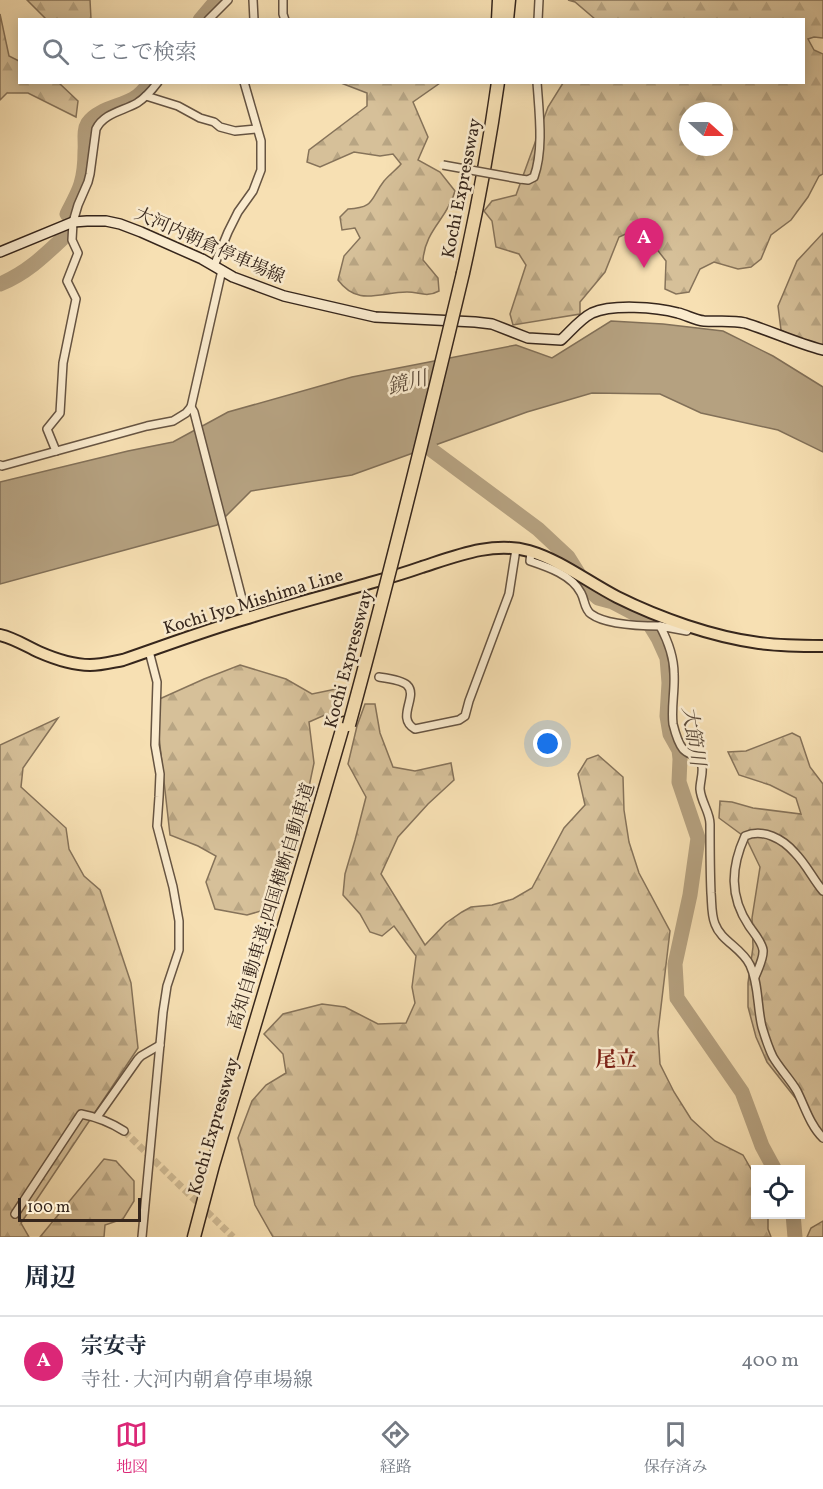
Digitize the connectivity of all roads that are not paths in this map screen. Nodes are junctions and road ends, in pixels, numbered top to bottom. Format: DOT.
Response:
graph roads {
  1 [pos="228,0"];
  2 [pos="253,0"];
  3 [pos="283,0"];
  4 [pos="499,0"];
  5 [pos="509,0"];
  6 [pos="539,0"];
  7 [pos="210,18"];
  8 [pos="254,18"];
  9 [pos="284,18"];
  10 [pos="498,18"];
  11 [pos="507,18"];
  12 [pos="538,18"];
  13 [pos="156,84"];
  14 [pos="245,84"];
  15 [pos="491,84"];
  16 [pos="498,84"];
  17 [pos="537,84"];
  18 [pos="146,96"];
  19 [pos="257,129"];
  20 [pos="443,165"];
  21 [pos="73,222"];
  22 [pos="0,252"];
  23 [pos="218,268"];
  24 [pos="460,272"];
  25 [pos="823,350"];
  26 [pos="193,409"];
  27 [pos="56,451"];
  28 [pos="0,465"];
  29 [pos="516,549"];
  30 [pos="531,552"];
  31 [pos="248,618"];
  32 [pos="659,626"];
  33 [pos="690,626"];
  34 [pos="0,635"];
  35 [pos="823,646"];
  36 [pos="149,651"];
  37 [pos="379,677"];
  38 [pos="346,724"];
  39 [pos="823,891"];
  40 [pos="754,979"];
  41 [pos="160,1045"];
  42 [pos="97,1117"];
  43 [pos="124,1131"];
  44 [pos="823,1138"];
  45 [pos="15,1214"];
  46 [pos="142,1237"];
  47 [pos="194,1237"];
  48 [pos="201,1237"];
  1 -- 7 [label="street"];
  2 -- 8 [label="street"];
  3 -- 9 [label="street"];
  4 -- 10 [label="highway"];
  5 -- 11 [label="highway"];
  6 -- 12 [label="street"];
  13 -- 18 [label="street"];
  14 -- 19 [label="street"];
  15 -- 24 [label="highway, Kochi Expressway"];
  16 -- 24 [label="highway, Kochi Expressway"];
  17 -- 20 [label="street, bridge"];
  18 -- 19 [label="street"];
  18 -- 21 [label="street"];
  19 -- 23 [label="street"];
  21 -- 22 [label="main road, 大河内朝倉停車場線"];
  21 -- 23 [label="main road, 大河内朝倉停車場線"];
  21 -- 27 [label="street"];
  23 -- 25 [label="main road, 大河内朝倉停車場線"];
  23 -- 26 [label="street"];
  24 -- 38 [label="highway, Kochi Expressway, bridge"];
  26 -- 27 [label="street"];
  26 -- 31 [label="street"];
  27 -- 28 [label="street"];
  29 -- 30 [label="main road, Kochi Iyo Mishima Line"];
  29 -- 31 [label="main road, Kochi Iyo Mishima Line"];
  29 -- 37 [label="street"];
  30 -- 32 [label="street"];
  30 -- 33 [label="main road, Kochi Iyo Mishima Line"];
  31 -- 36 [label="main road, Kochi Iyo Mishima Line"];
  32 -- 33 [label="street"];
  32 -- 40 [label="street"];
  33 -- 35 [label="main road, Kochi Iyo Mishima Line"];
  34 -- 36 [label="main road, Kochi Iyo Mishima Line"];
  36 -- 41 [label="street"];
  38 -- 47 [label="highway, 高知自動車道;四国横断自動車道"];
  38 -- 48 [label="highway, Kochi Expressway"];
  39 -- 40 [label="street"];
  40 -- 44 [label="street"];
  41 -- 42 [label="street"];
  41 -- 46 [label="street"];
  42 -- 43 [label="street"];
  42 -- 45 [label="street"];
}
